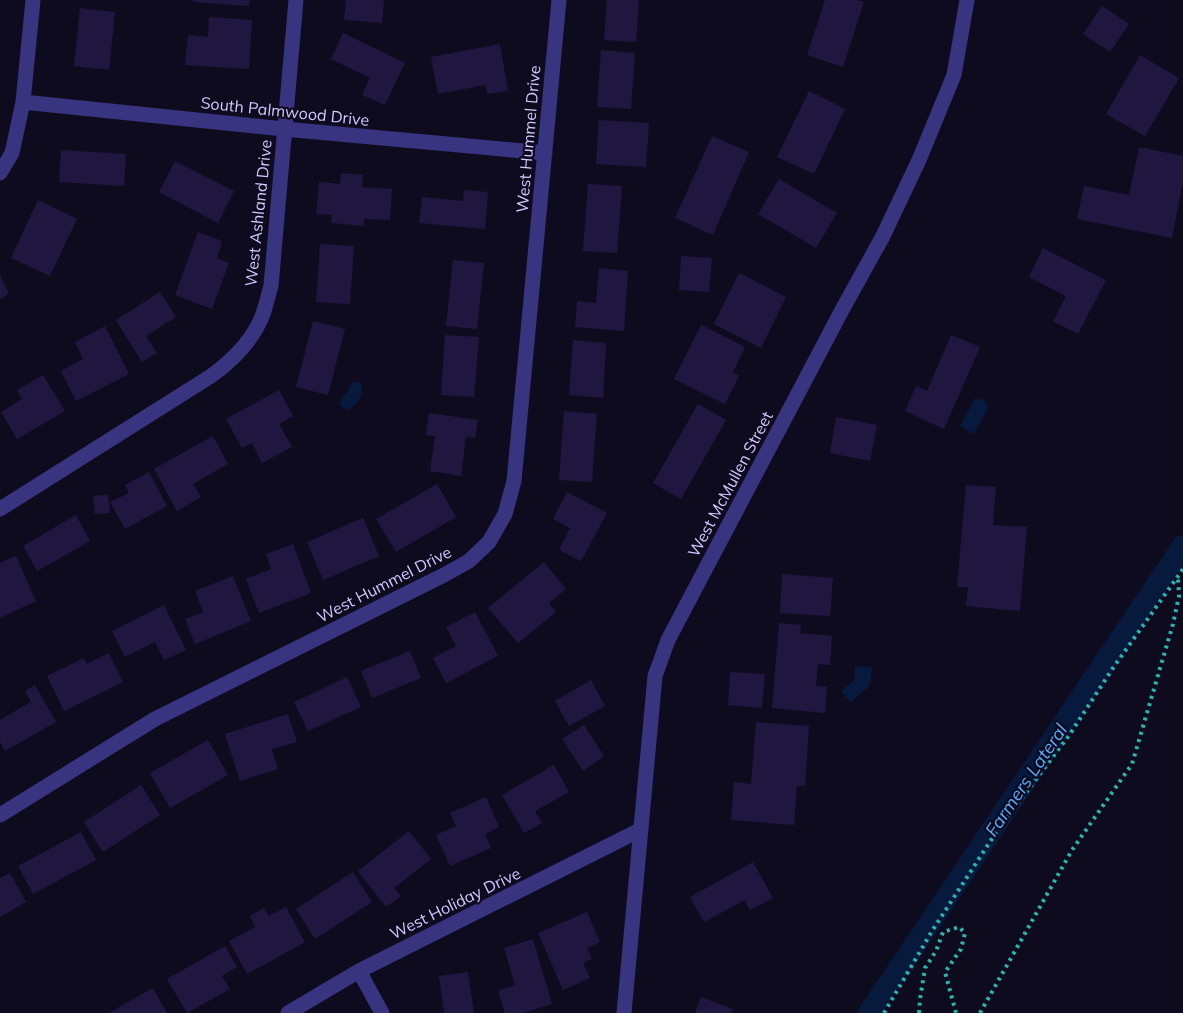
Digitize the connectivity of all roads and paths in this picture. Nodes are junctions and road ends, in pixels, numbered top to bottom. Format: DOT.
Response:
graph roads {
  1 [pos="33,0"];
  2 [pos="297,0"];
  3 [pos="559,0"];
  4 [pos="968,0"];
  5 [pos="22,102"];
  6 [pos="284,129"];
  7 [pos="545,153"];
  8 [pos="0,173"];
  9 [pos="0,509"];
  10 [pos="1183,569"];
  11 [pos="1178,575"];
  12 [pos="0,815"];
  13 [pos="640,830"];
  14 [pos="359,970"];
  15 [pos="288,1013"];
  16 [pos="382,1013"];
  17 [pos="624,1013"];
  18 [pos="884,1013"];
  19 [pos="920,1013"];
  20 [pos="956,1013"];
  21 [pos="980,1013"];
  1 -- 5 [label="street"];
  2 -- 6 [label="street, West Ashland Drive"];
  3 -- 7 [label="street, West Hummel Drive"];
  4 -- 13 [label="street, West McMullen Street"];
  5 -- 6 [label="street, South Palmwood Drive"];
  5 -- 8 [label="street"];
  6 -- 7 [label="street, South Palmwood Drive"];
  6 -- 9 [label="street, West Ashland Drive"];
  7 -- 12 [label="street, West Hummel Drive"];
  10 -- 11 [label="path"];
  11 -- 18 [label="path"];
  11 -- 21 [label="path"];
  13 -- 14 [label="street, West Holiday Drive"];
  13 -- 17 [label="street, West McMullen Street"];
  14 -- 15 [label="street, West Holiday Drive"];
  14 -- 16 [label="street"];
  19 -- 20 [label="path"];
}
